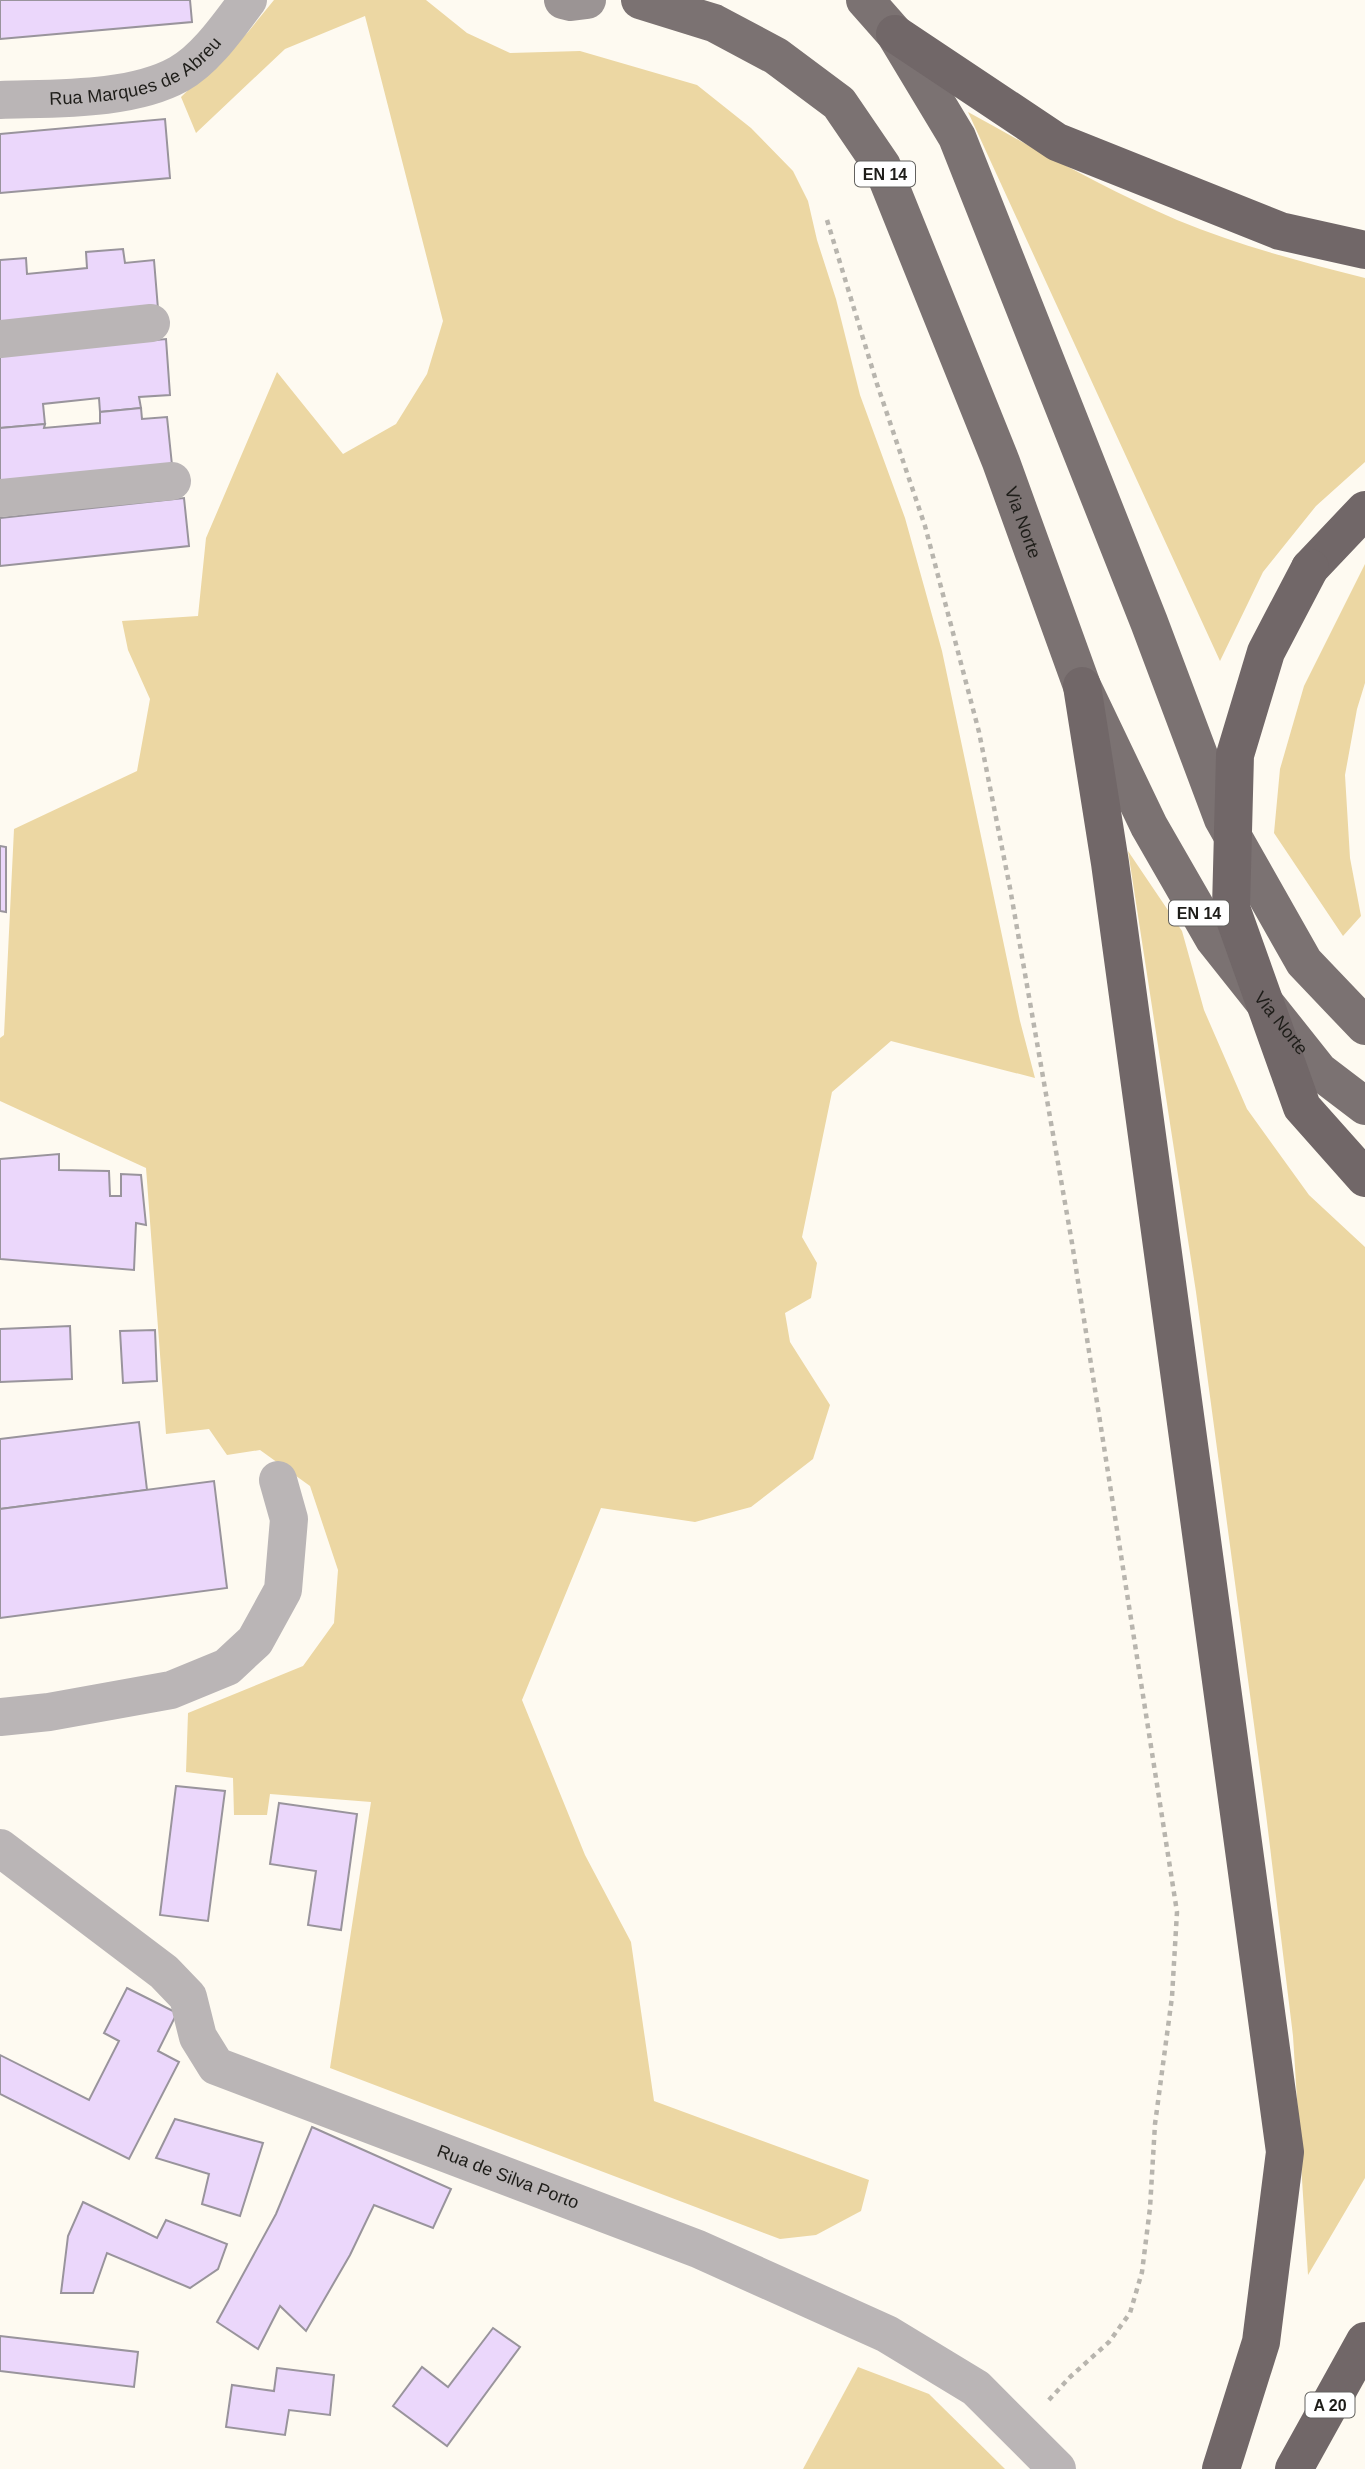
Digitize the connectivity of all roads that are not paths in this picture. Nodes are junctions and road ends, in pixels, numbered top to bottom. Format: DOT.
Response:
graph roads {
  1 [pos="248,0"];
  2 [pos="563,0"];
  3 [pos="587,0"];
  4 [pos="640,0"];
  5 [pos="865,0"];
  6 [pos="895,34"];
  7 [pos="0,100"];
  8 [pos="1365,250"];
  9 [pos="151,323"];
  10 [pos="0,339"];
  11 [pos="172,481"];
  12 [pos="0,498"];
  13 [pos="1365,510"];
  14 [pos="1082,686"];
  15 [pos="1365,1026"];
  16 [pos="1365,1106"];
  17 [pos="1365,1178"];
  18 [pos="278,1480"];
  19 [pos="0,1717"];
  20 [pos="0,1848"];
  21 [pos="1365,2341"];
  22 [pos="1057,2469"];
  23 [pos="1221,2469"];
  24 [pos="1294,2469"];
  1 -- 7 [label="street, Rua Marques de Abreu"];
  2 -- 3 [label="main road"];
  4 -- 14 [label="highway, Via Norte / EN 14"];
  5 -- 6 [label="highway"];
  6 -- 8 [label="highway"];
  6 -- 15 [label="highway"];
  9 -- 10 [label="street"];
  11 -- 12 [label="street"];
  13 -- 17 [label="highway, bridge"];
  14 -- 16 [label="highway, Via Norte / EN 14"];
  14 -- 23 [label="highway"];
  18 -- 19 [label="street"];
  20 -- 22 [label="street, Rua de Silva Porto"];
  21 -- 24 [label="highway, A 20"];
}
